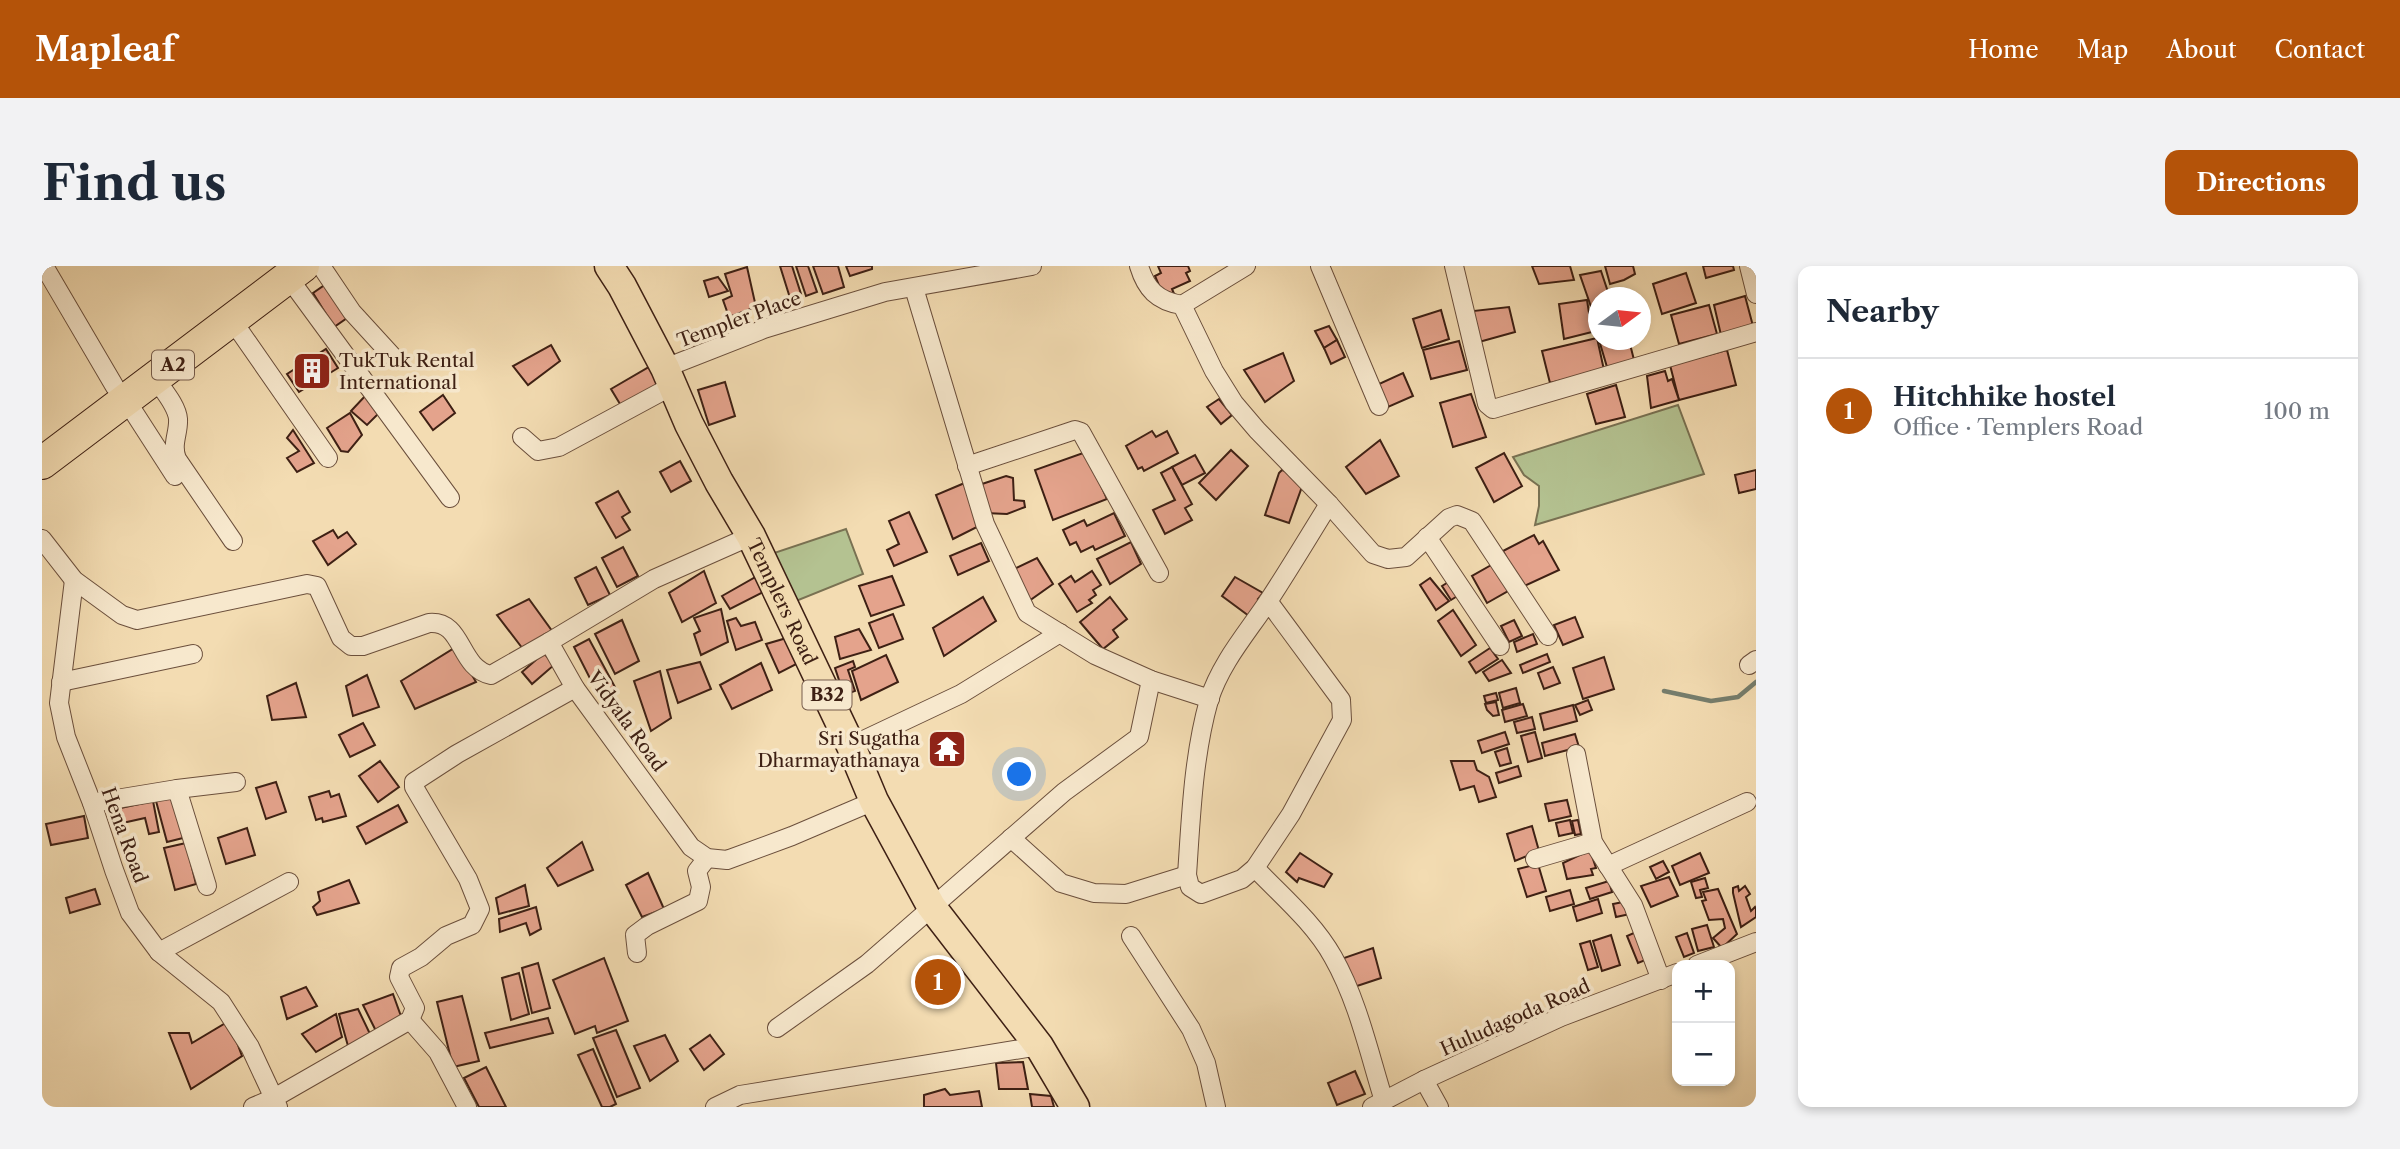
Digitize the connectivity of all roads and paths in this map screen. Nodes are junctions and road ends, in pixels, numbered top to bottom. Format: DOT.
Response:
graph roads {
  1 [pos="44,266"];
  2 [pos="321,266"];
  3 [pos="609,266"];
  4 [pos="1032,266"];
  5 [pos="1139,266"];
  6 [pos="1246,266"];
  7 [pos="1320,266"];
  8 [pos="1454,266"];
  9 [pos="1749,266"];
  10 [pos="289,270"];
  11 [pos="914,288"];
  12 [pos="1756,294"];
  13 [pos="1182,305"];
  14 [pos="232,320"];
  15 [pos="1756,332"];
  16 [pos="395,359"];
  17 [pos="669,377"];
  18 [pos="155,378"];
  19 [pos="120,394"];
  20 [pos="1379,406"];
  21 [pos="522,437"];
  22 [pos="42,441"];
  23 [pos="328,458"];
  24 [pos="42,463"];
  25 [pos="967,466"];
  26 [pos="450,498"];
  27 [pos="1329,504"];
  28 [pos="197,508"];
  29 [pos="751,536"];
  30 [pos="1427,537"];
  31 [pos="42,540"];
  32 [pos="233,541"];
  33 [pos="1159,573"];
  34 [pos="74,580"];
  35 [pos="1268,601"];
  36 [pos="1060,633"];
  37 [pos="1548,636"];
  38 [pos="549,642"];
  39 [pos="1500,646"];
  40 [pos="193,654"];
  41 [pos="1151,680"];
  42 [pos="61,682"];
  43 [pos="575,688"];
  44 [pos="1210,699"];
  45 [pos="851,746"];
  46 [pos="1576,754"];
  47 [pos="236,782"];
  48 [pos="177,789"];
  49 [pos="874,801"];
  50 [pos="1747,802"];
  51 [pos="92,803"];
  52 [pos="1011,838"];
  53 [pos="1593,842"];
  54 [pos="707,858"];
  55 [pos="1535,859"];
  56 [pos="1608,866"];
  57 [pos="1255,867"];
  58 [pos="1187,875"];
  59 [pos="289,882"];
  60 [pos="207,886"];
  61 [pos="932,906"];
  62 [pos="1131,936"];
  63 [pos="1756,942"];
  64 [pos="159,952"];
  65 [pos="637,953"];
  66 [pos="1710,960"];
  67 [pos="1669,976"];
  68 [pos="410,1020"];
  69 [pos="777,1028"];
  70 [pos="1039,1046"];
  71 [pos="1424,1080"];
  72 [pos="276,1102"];
  73 [pos="1378,1104"];
  74 [pos="253,1107"];
  75 [pos="467,1107"];
  76 [pos="715,1107"];
  77 [pos="1075,1107"];
  78 [pos="1216,1107"];
  79 [pos="1439,1107"];
  1 -- 19 [label="street"];
  2 -- 16 [label="street"];
  3 -- 17 [label="main road, Templers Road / B32"];
  4 -- 11 [label="street, Templer Place"];
  5 -- 13 [label="street"];
  6 -- 13 [label="street"];
  7 -- 20 [label="street"];
  8 -- 15 [label="street"];
  9 -- 12 [label="street"];
  10 -- 14 [label="highway, A2"];
  10 -- 19 [label="highway, A2"];
  10 -- 26 [label="street"];
  11 -- 17 [label="street, Templer Place"];
  11 -- 25 [label="street"];
  13 -- 27 [label="street"];
  14 -- 18 [label="highway, A2"];
  14 -- 23 [label="street"];
  17 -- 21 [label="street, Templer Place"];
  17 -- 29 [label="main road, Templers Road / B32"];
  18 -- 19 [label="highway, A2"];
  18 -- 32 [label="street"];
  19 -- 22 [label="highway, A2"];
  19 -- 24 [label="highway, A2"];
  19 -- 28 [label="street"];
  25 -- 33 [label="street"];
  25 -- 36 [label="street"];
  27 -- 30 [label="street"];
  27 -- 35 [label="street"];
  29 -- 38 [label="street"];
  29 -- 45 [label="main road, Templers Road / B32"];
  30 -- 37 [label="street"];
  30 -- 39 [label="street"];
  31 -- 34 [label="street"];
  34 -- 38 [label="street"];
  34 -- 42 [label="street, Hena Road"];
  35 -- 44 [label="street"];
  35 -- 57 [label="street"];
  36 -- 41 [label="street"];
  36 -- 45 [label="street"];
  38 -- 43 [label="street, Vidyala Road"];
  40 -- 42 [label="street"];
  41 -- 44 [label="street"];
  41 -- 52 [label="street"];
  42 -- 51 [label="street, Hena Road"];
  43 -- 54 [label="street, Vidyala Road"];
  43 -- 68 [label="street"];
  44 -- 58 [label="street"];
  45 -- 49 [label="main road, Templers Road / B32"];
  46 -- 53 [label="street"];
  47 -- 48 [label="street"];
  48 -- 51 [label="street"];
  48 -- 60 [label="street"];
  49 -- 54 [label="street"];
  49 -- 61 [label="main road, Templers Road / B32"];
  50 -- 56 [label="street"];
  51 -- 64 [label="street, Hena Road"];
  52 -- 58 [label="street"];
  52 -- 61 [label="street"];
  53 -- 55 [label="street"];
  53 -- 56 [label="street"];
  54 -- 65 [label="street"];
  56 -- 67 [label="street"];
  57 -- 58 [label="street"];
  57 -- 73 [label="street"];
  59 -- 64 [label="street"];
  61 -- 69 [label="street"];
  61 -- 70 [label="main road, Templers Road / B32"];
  62 -- 78 [label="street"];
  63 -- 66 [label="street"];
  64 -- 72 [label="street, Hena Road"];
  67 -- 71 [label="street, Huludagoda Road"];
  68 -- 72 [label="street"];
  68 -- 75 [label="street"];
  70 -- 76 [label="street"];
  70 -- 77 [label="main road, Templers Road / B32"];
  71 -- 73 [label="street, Huludagoda Road"];
  71 -- 79 [label="street"];
  72 -- 74 [label="street"];
}
